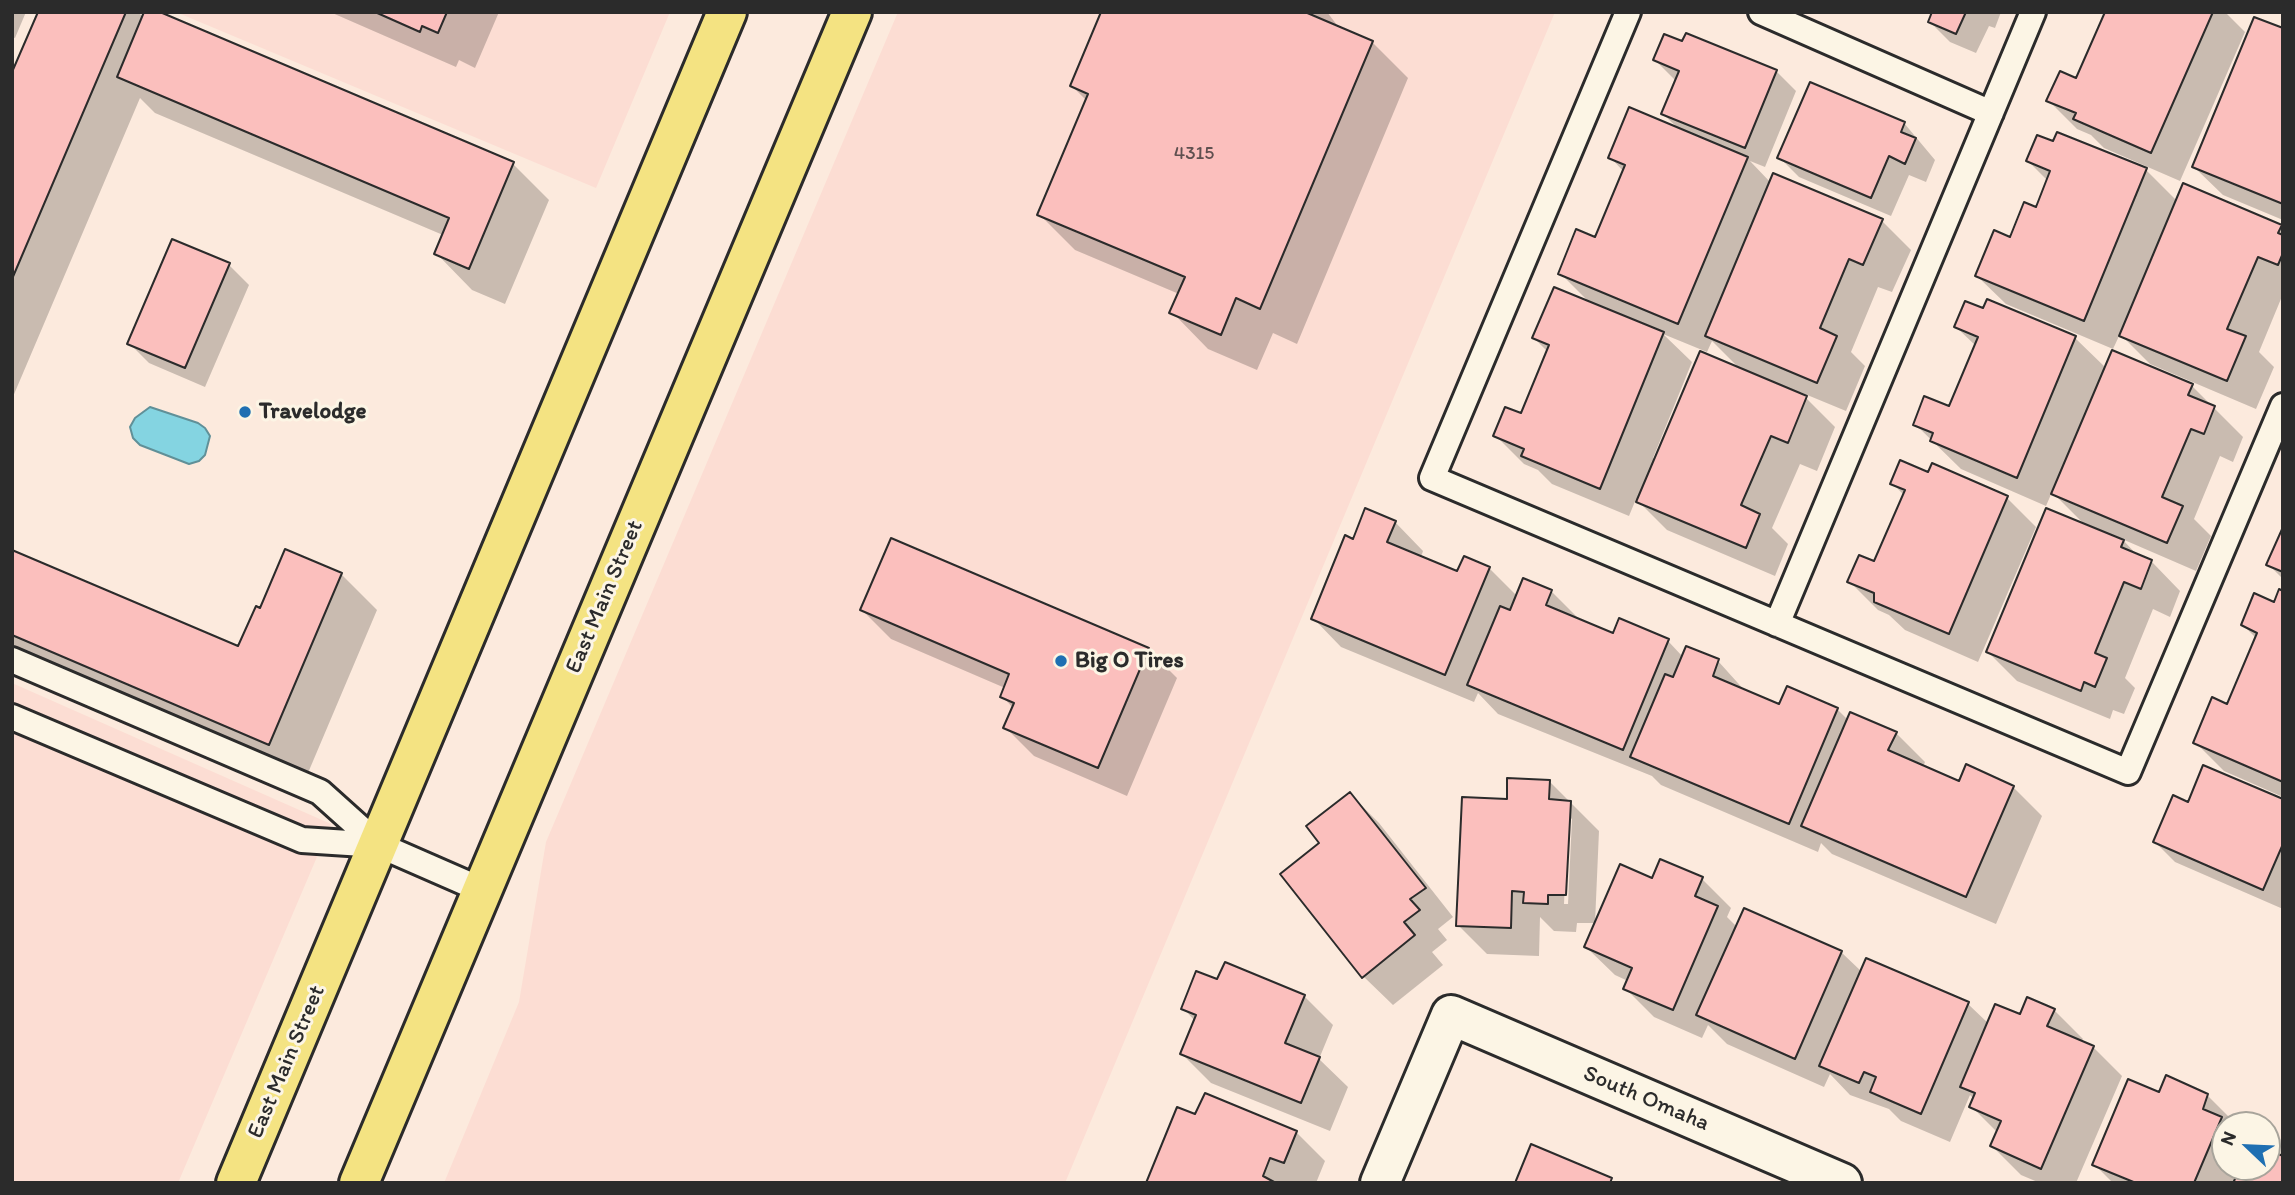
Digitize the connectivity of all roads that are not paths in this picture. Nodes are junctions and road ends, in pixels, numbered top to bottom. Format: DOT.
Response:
graph roads {
  1 [pos="727,12"];
  2 [pos="852,12"];
  3 [pos="1628,12"];
  4 [pos="1761,12"];
  5 [pos="2033,12"];
  6 [pos="1991,113"];
  7 [pos="2283,405"];
  8 [pos="1777,624"];
  9 [pos="12,660"];
  10 [pos="12,717"];
  11 [pos="379,845"];
  12 [pos="482,890"];
  13 [pos="236,1183"];
  14 [pos="359,1183"];
  15 [pos="1380,1183"];
  16 [pos="1842,1183"];
  1 -- 11 [label="main road, East Main Street"];
  2 -- 12 [label="main road, East Main Street"];
  3 -- 8 [label="lane"];
  4 -- 6 [label="lane"];
  5 -- 6 [label="lane"];
  6 -- 8 [label="lane"];
  7 -- 8 [label="lane"];
  9 -- 11 [label="lane"];
  10 -- 11 [label="lane"];
  11 -- 12 [label="lane"];
  11 -- 13 [label="main road, East Main Street"];
  12 -- 14 [label="main road, East Main Street"];
  15 -- 16 [label="street, South Omaha"];
}
